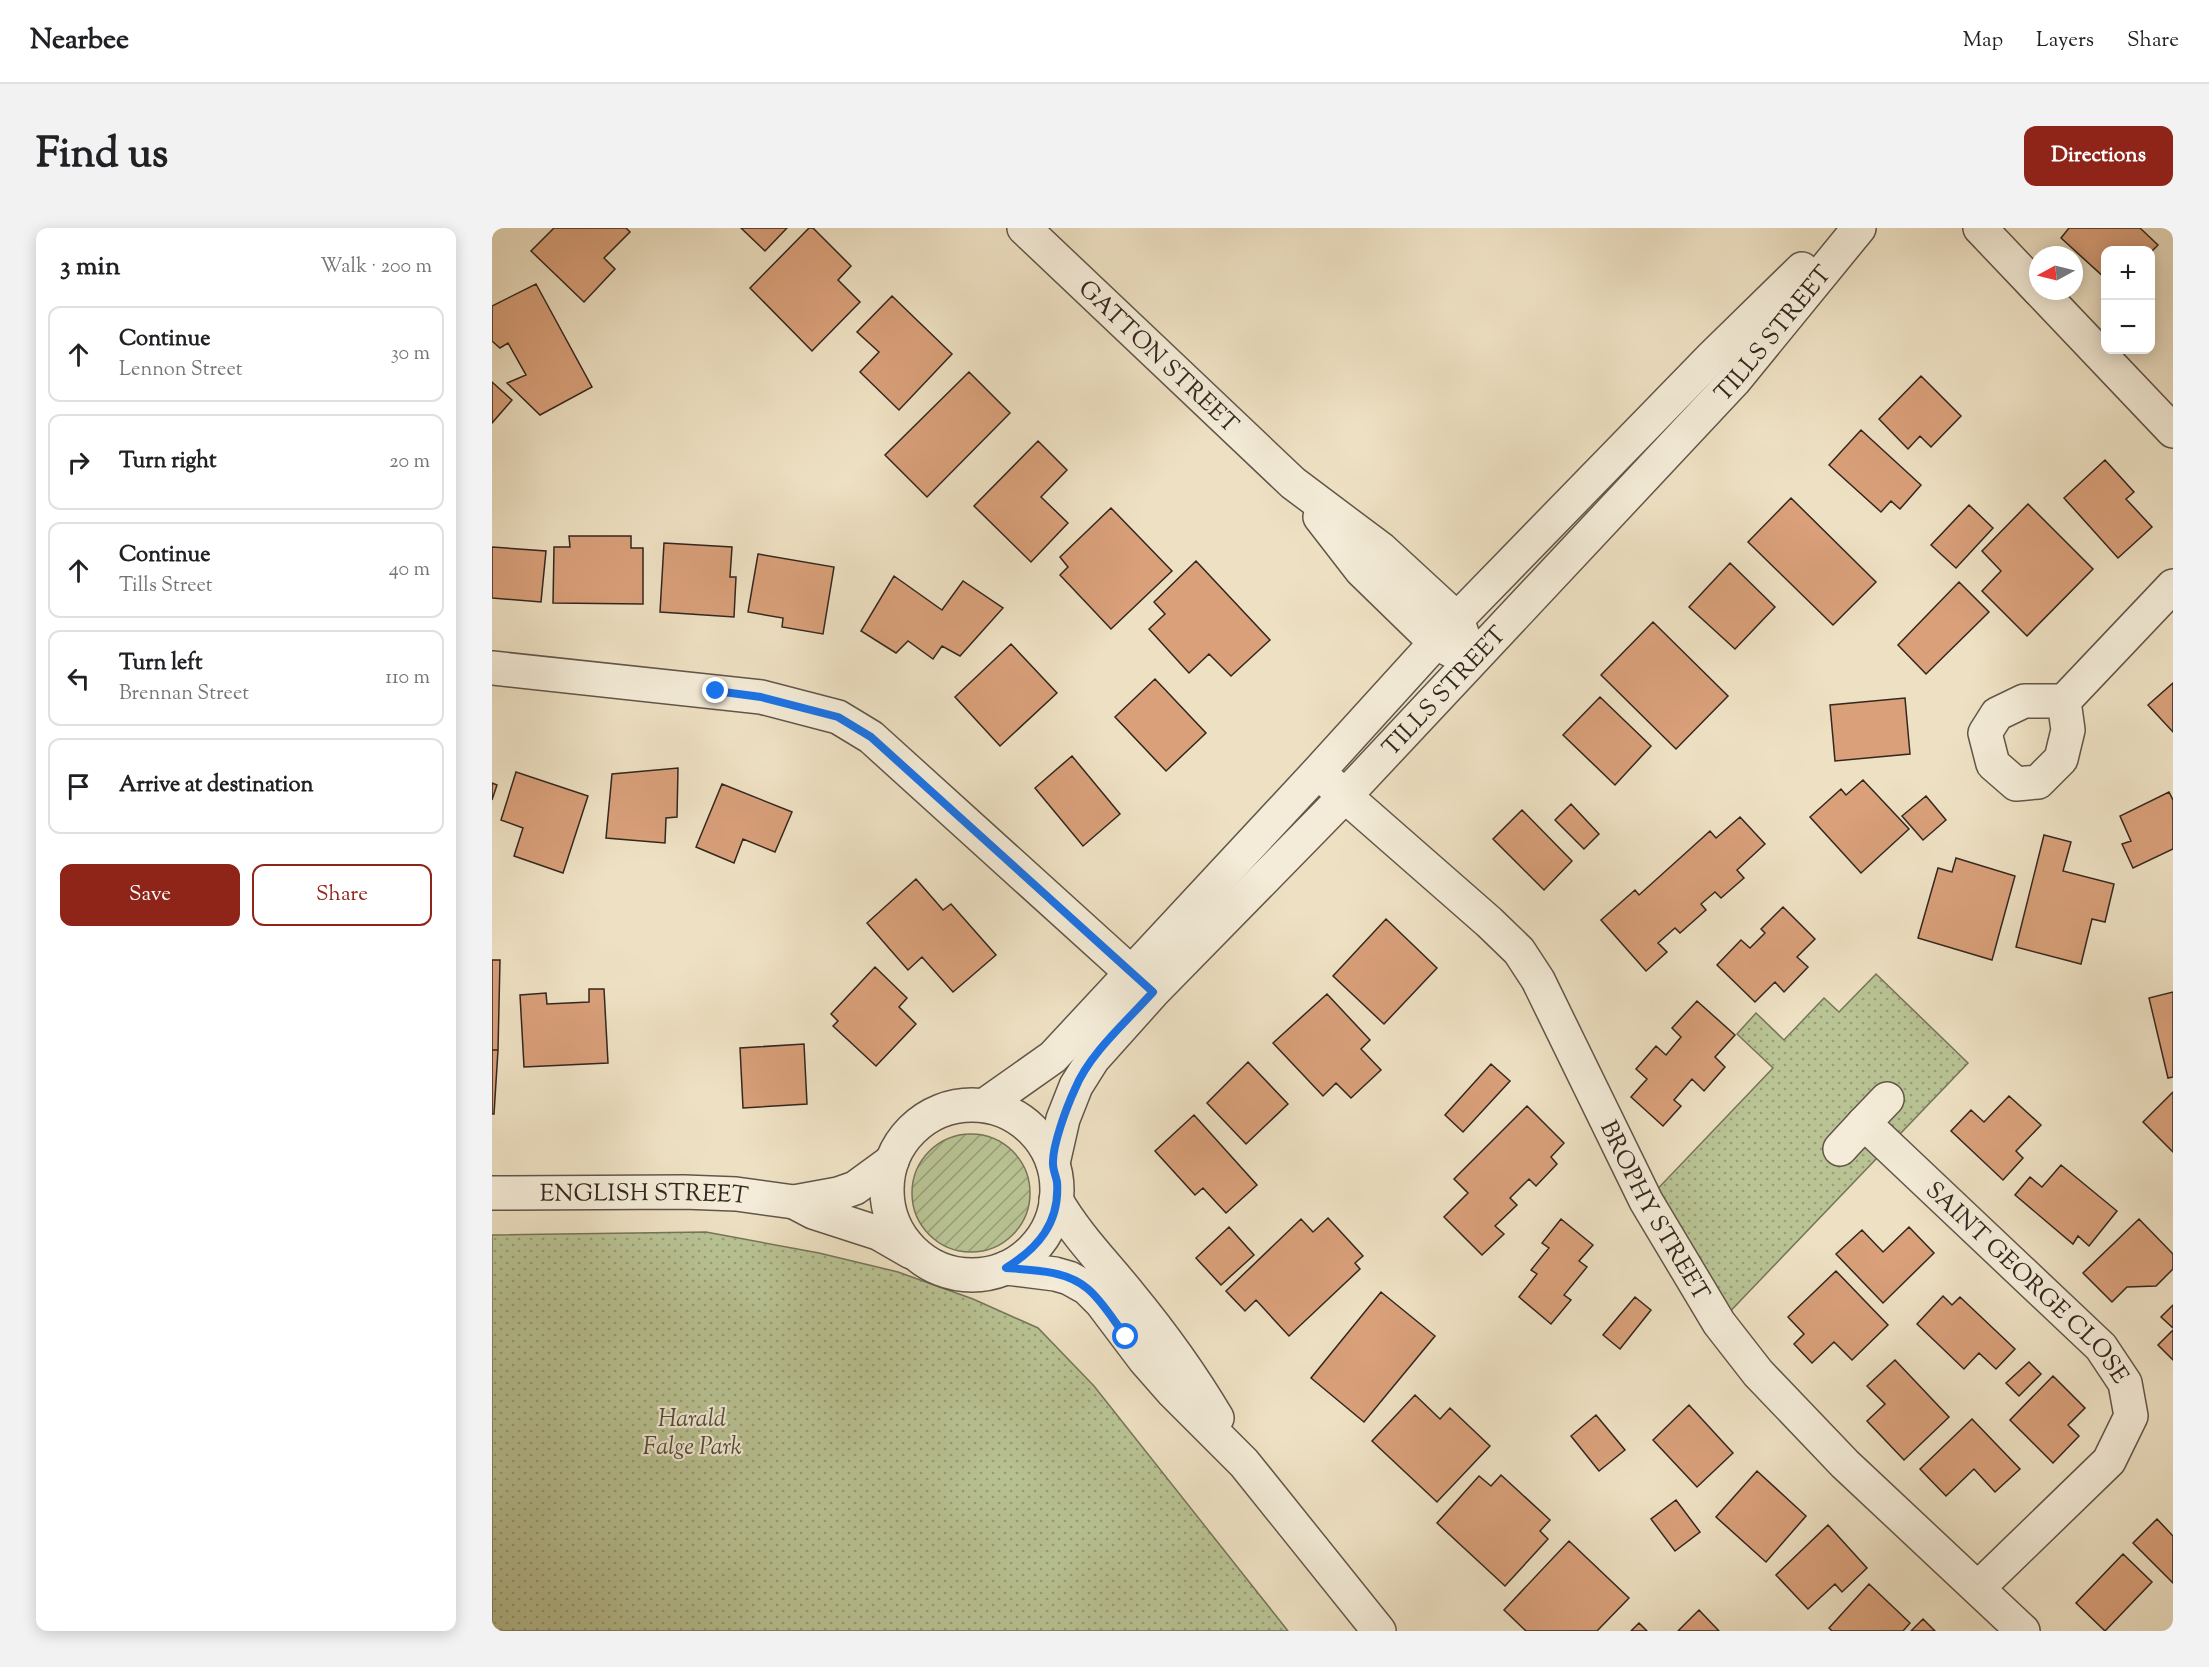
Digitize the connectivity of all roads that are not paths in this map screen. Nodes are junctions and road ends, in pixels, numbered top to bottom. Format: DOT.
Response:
graph roads {
  1 [pos="1024,228"];
  2 [pos="1844,228"];
  3 [pos="1859,228"];
  4 [pos="1980,228"];
  5 [pos="2029,279"];
  6 [pos="2049,300"];
  7 [pos="2173,431"];
  8 [pos="2173,586"];
  9 [pos="1447,631"];
  10 [pos="1472,660"];
  11 [pos="492,668"];
  12 [pos="2064,701"];
  13 [pos="1318,772"];
  14 [pos="1345,796"];
  15 [pos="1142,983"];
  16 [pos="1887,1099"];
  17 [pos="985,1105"];
  18 [pos="1864,1124"];
  19 [pos="1840,1149"];
  20 [pos="892,1161"];
  21 [pos="1053,1163"];
  22 [pos="492,1193"];
  23 [pos="1056,1200"];
  24 [pos="794,1202"];
  25 [pos="915,1254"];
  26 [pos="1006,1268"];
  27 [pos="1244,1463"];
  28 [pos="1977,1588"];
  29 [pos="1379,1631"];
  30 [pos="2023,1631"];
  1 -- 9 [label="street, GATTON STREET"];
  2 -- 9 [label="street, TILLS STREET"];
  3 -- 10 [label="street, TILLS STREET"];
  4 -- 5 [label="street"];
  6 -- 7 [label="street"];
  8 -- 12 [label="street"];
  9 -- 10 [label="street, GATTON STREET"];
  9 -- 13 [label="street, TILLS STREET"];
  10 -- 14 [label="street, TILLS STREET"];
  11 -- 15 [label="street"];
  13 -- 14 [label="street, BROPHY STREET"];
  13 -- 15 [label="street, TILLS STREET"];
  14 -- 15 [label="street, TILLS STREET"];
  14 -- 28 [label="street, BROPHY STREET"];
  15 -- 17 [label="street, TILLS STREET"];
  15 -- 21 [label="street, TILLS STREET"];
  16 -- 18 [label="street"];
  17 -- 20 [label="street"];
  17 -- 21 [label="street"];
  18 -- 19 [label="street"];
  18 -- 28 [label="street, SAINT GEORGE CLOSE"];
  20 -- 24 [label="street, ENGLISH STREET"];
  20 -- 25 [label="street"];
  21 -- 23 [label="street"];
  22 -- 24 [label="street, ENGLISH STREET"];
  23 -- 26 [label="street"];
  23 -- 27 [label="street"];
  24 -- 25 [label="street, ENGLISH STREET"];
  25 -- 26 [label="street"];
  26 -- 27 [label="street"];
  27 -- 29 [label="street"];
  28 -- 30 [label="street, BROPHY STREET"];
}
